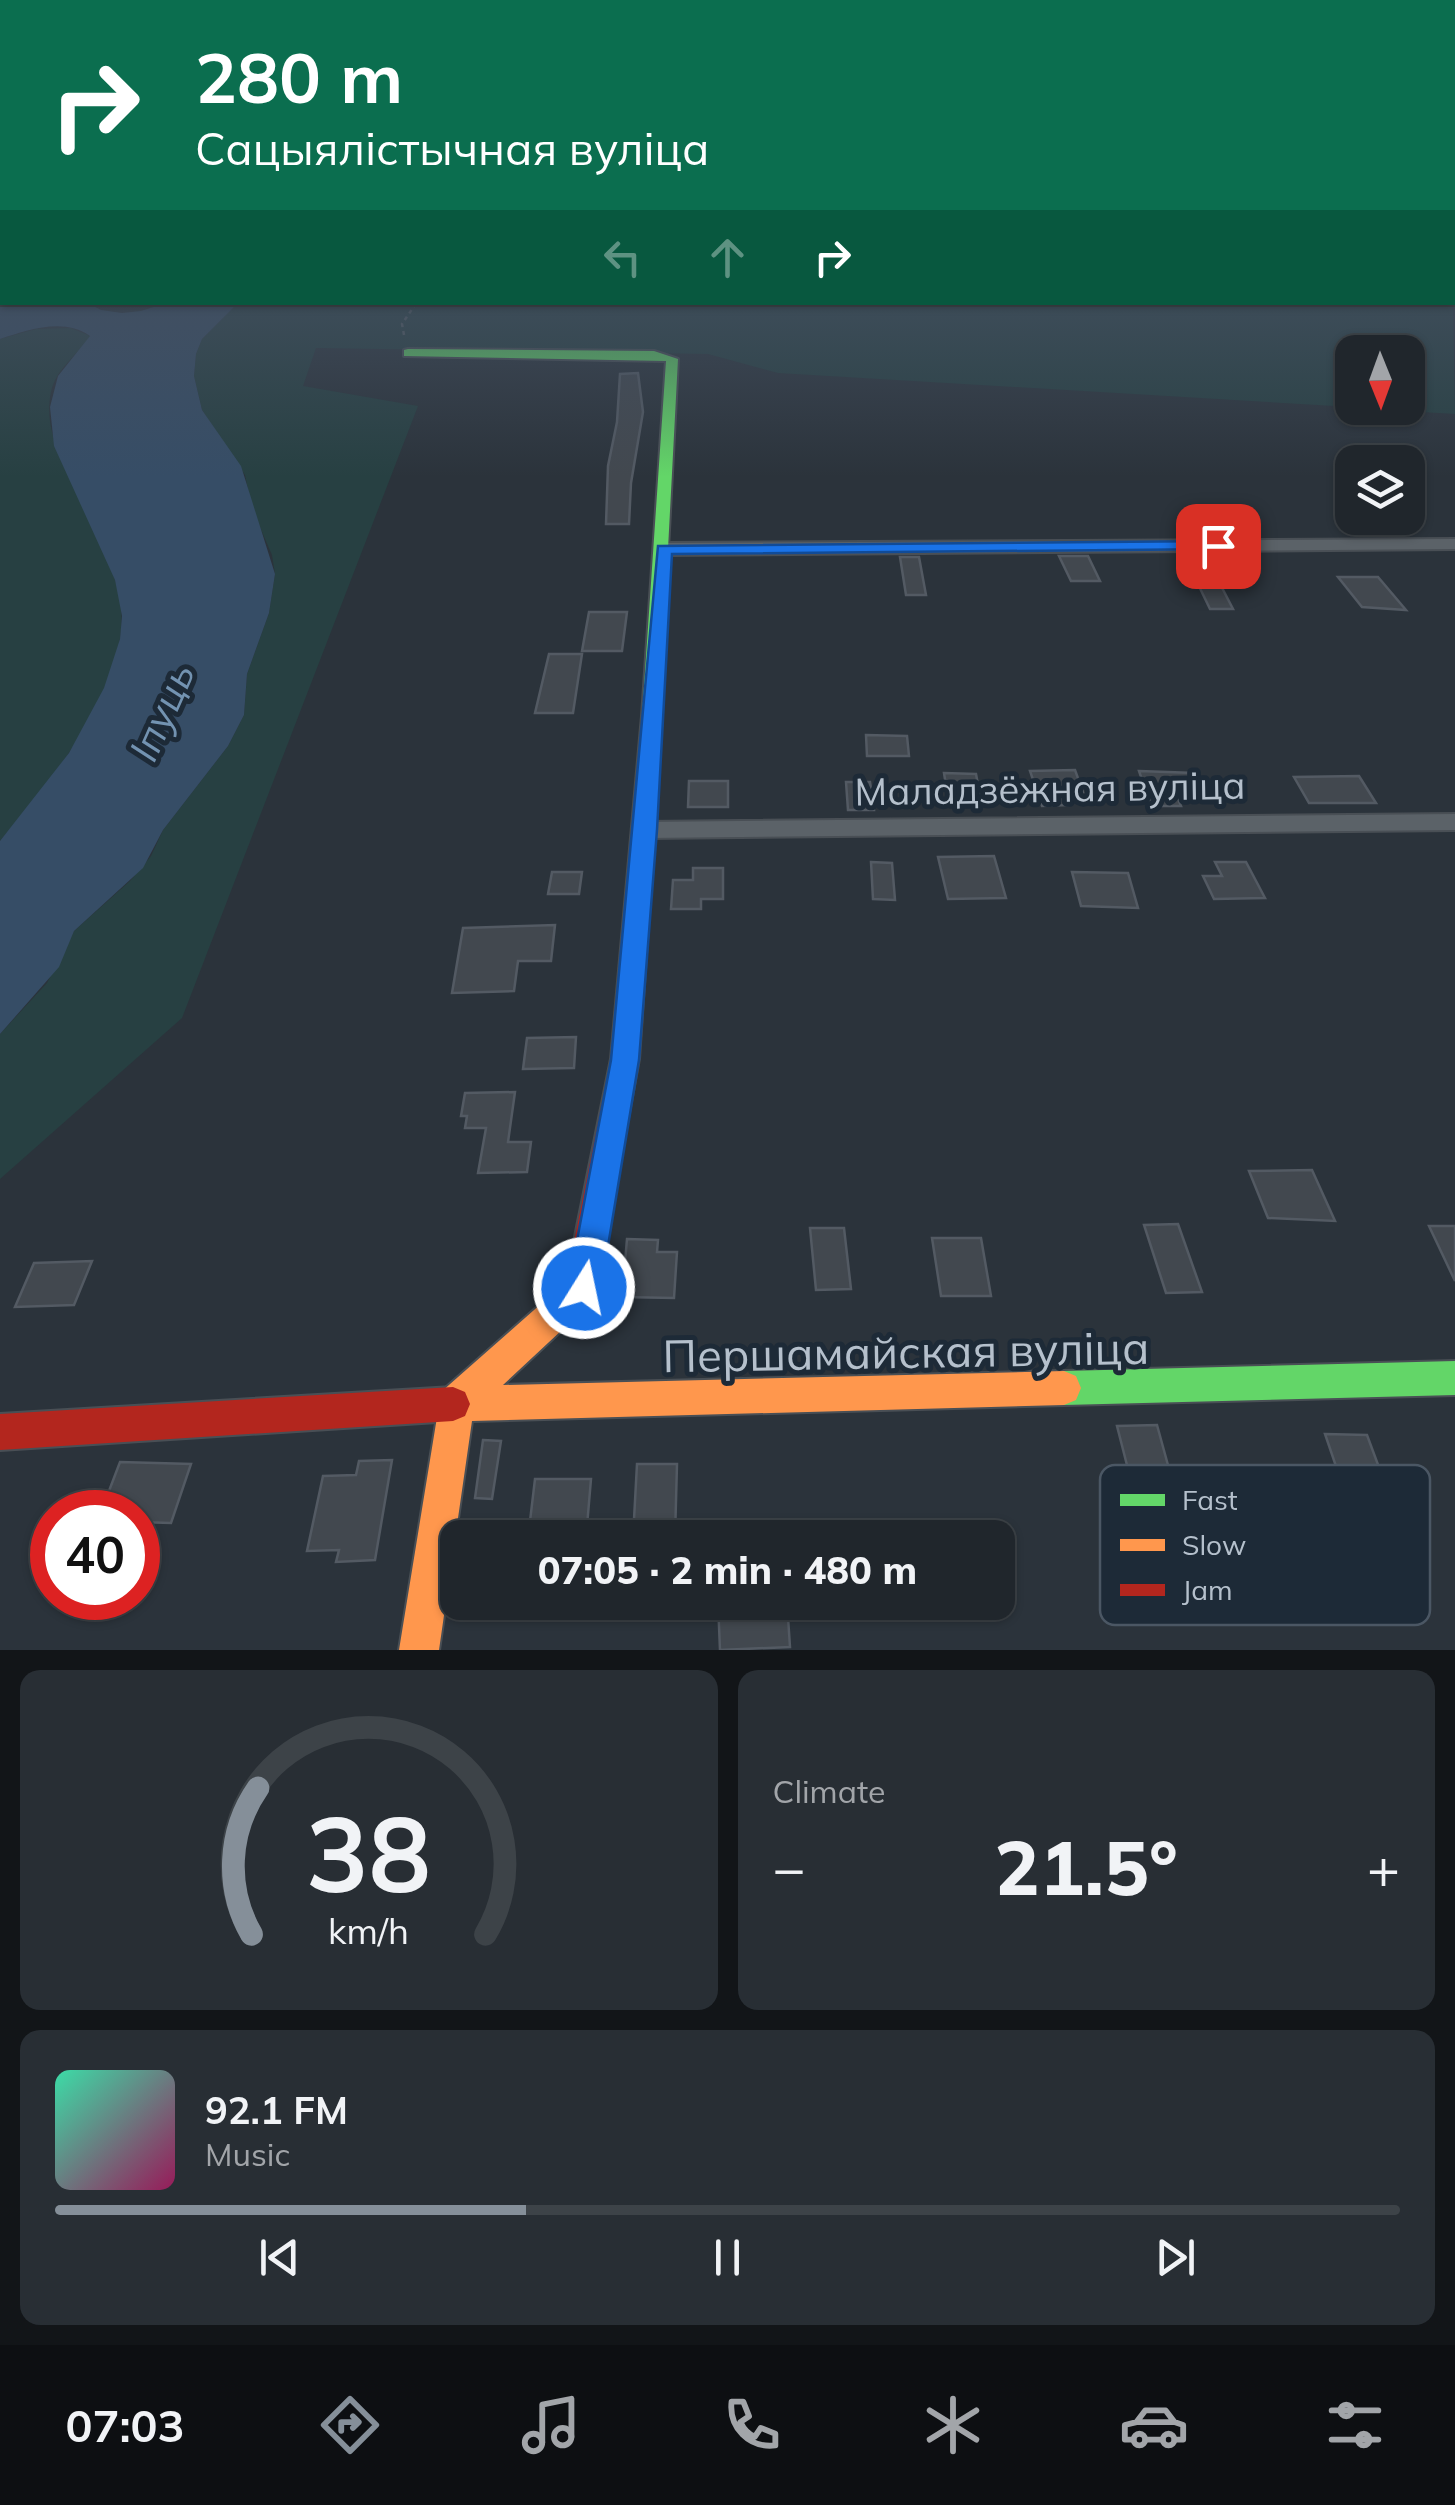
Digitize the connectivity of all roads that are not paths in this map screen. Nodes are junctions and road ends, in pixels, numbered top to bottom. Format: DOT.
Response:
graph roads {
  1 [pos="408,353"];
  2 [pos="1455,544"];
  3 [pos="664,549"];
  4 [pos="1455,822"];
  5 [pos="646,830"];
  6 [pos="1455,1378"];
  7 [pos="457,1404"];
  8 [pos="0,1432"];
  9 [pos="418,1650"];
  1 -- 3 [label="street"];
  2 -- 3 [label="street"];
  3 -- 5 [label="street"];
  4 -- 5 [label="street, Маладзёжная вуліца"];
  5 -- 7 [label="street"];
  6 -- 7 [label="street, Першамайская вуліца"];
  7 -- 8 [label="street, Першамайская вуліца"];
  7 -- 9 [label="street"];
}
